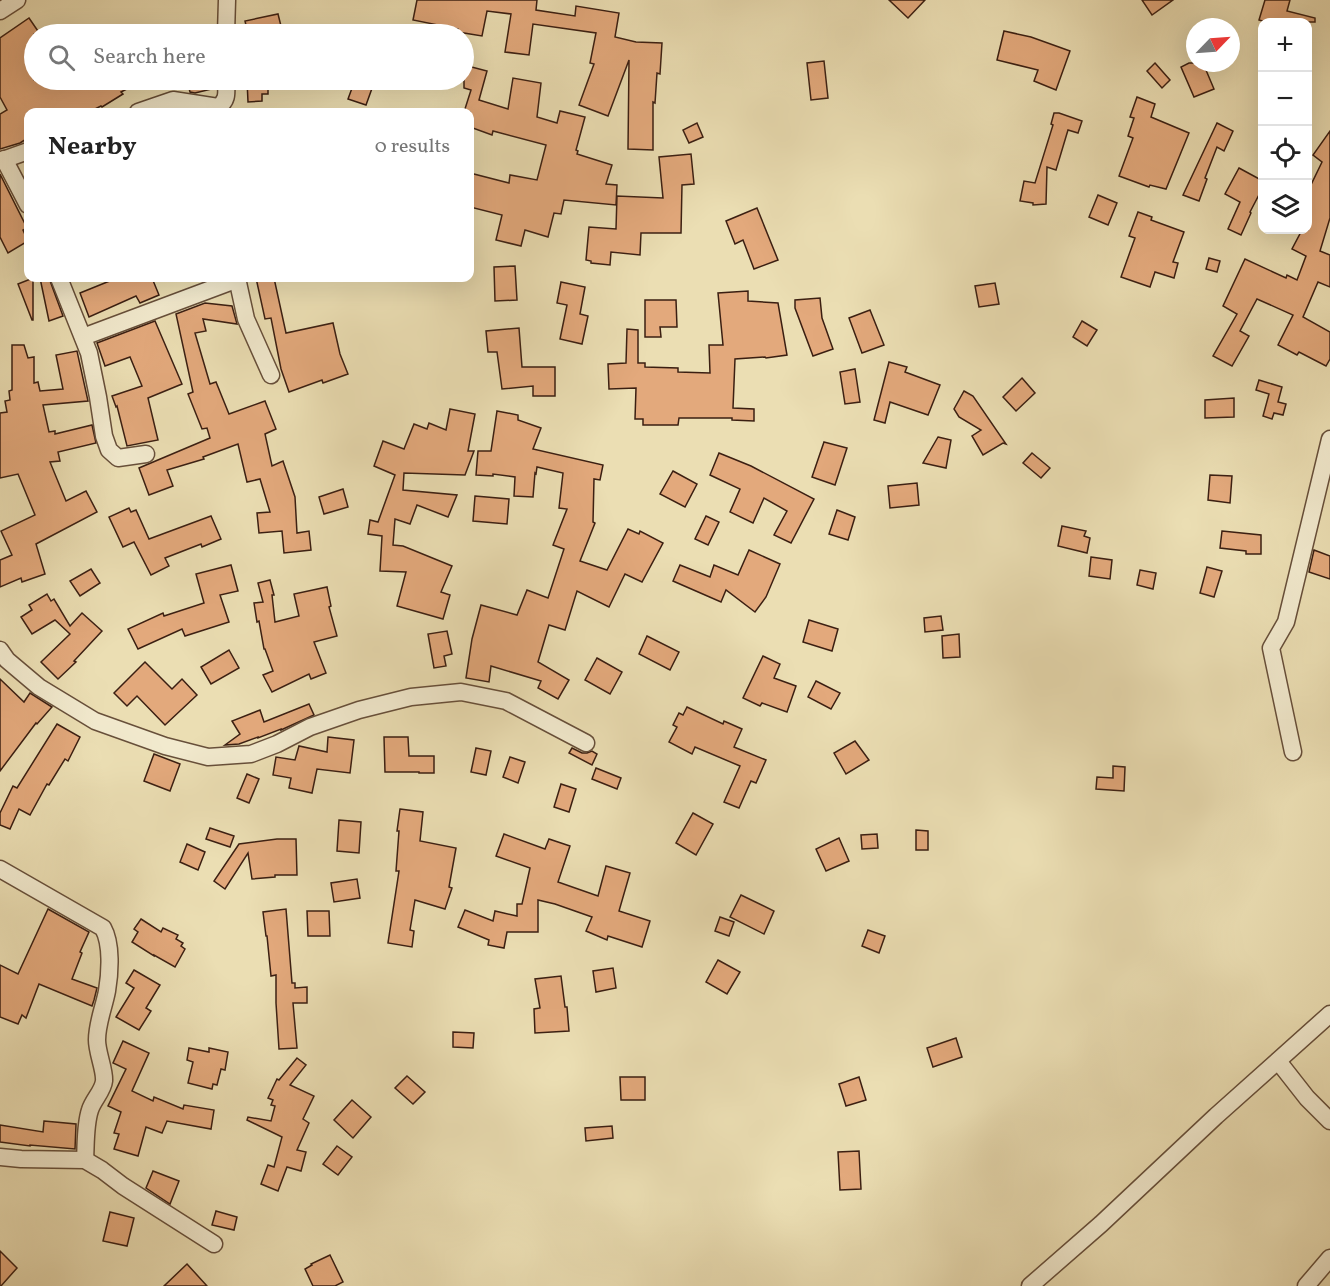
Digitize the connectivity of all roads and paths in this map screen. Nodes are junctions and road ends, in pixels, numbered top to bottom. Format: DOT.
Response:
graph roads {
  1 [pos="17,0"];
  2 [pos="227,0"];
  3 [pos="0,11"];
  4 [pos="226,24"];
  5 [pos="226,90"];
  6 [pos="164,108"];
  7 [pos="24,152"];
  8 [pos="2,160"];
  9 [pos="24,198"];
  10 [pos="61,282"];
  11 [pos="227,282"];
  12 [pos="238,282"];
  13 [pos="82,338"];
  14 [pos="271,375"];
  15 [pos="1330,439"];
  16 [pos="146,454"];
  17 [pos="0,650"];
  18 [pos="586,743"];
  19 [pos="1293,752"];
  20 [pos="0,869"];
  21 [pos="1330,1014"];
  22 [pos="1278,1061"];
  23 [pos="1330,1121"];
  24 [pos="0,1157"];
  25 [pos="85,1160"];
  26 [pos="214,1244"];
  27 [pos="1330,1258"];
  28 [pos="1030,1286"];
  29 [pos="1306,1286"];
  1 -- 3 [label="street"];
  2 -- 4 [label="street"];
  5 -- 6 [label="street"];
  7 -- 8 [label="street"];
  8 -- 9 [label="street"];
  10 -- 13 [label="street"];
  11 -- 13 [label="street"];
  12 -- 14 [label="street"];
  13 -- 16 [label="street"];
  15 -- 19 [label="street"];
  17 -- 18 [label="street"];
  20 -- 25 [label="street"];
  21 -- 22 [label="street"];
  22 -- 23 [label="street"];
  22 -- 28 [label="street"];
  24 -- 25 [label="street"];
  25 -- 26 [label="street"];
  27 -- 29 [label="street"];
}
